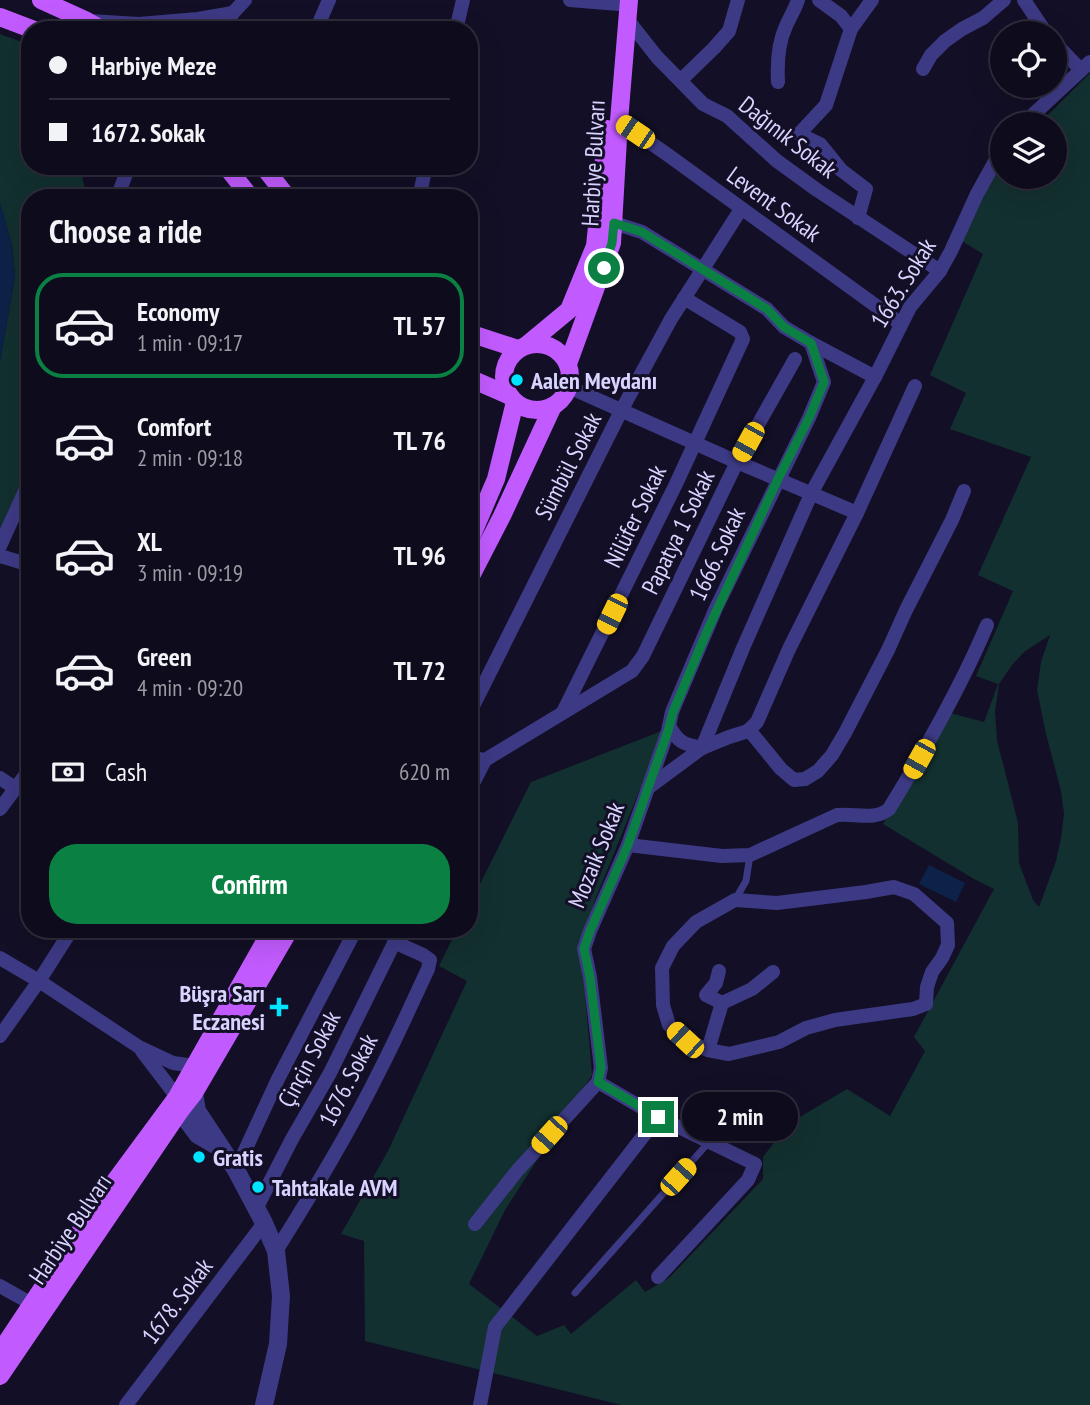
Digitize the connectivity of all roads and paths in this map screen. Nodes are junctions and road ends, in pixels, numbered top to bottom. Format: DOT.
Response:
graph roads {
  1 [pos="245,0"];
  2 [pos="329,0"];
  3 [pos="463,0"];
  4 [pos="570,0"];
  5 [pos="738,0"];
  6 [pos="798,0"];
  7 [pos="819,0"];
  8 [pos="872,0"];
  9 [pos="1004,0"];
  10 [pos="1024,0"];
  11 [pos="52,3"];
  12 [pos="623,6"];
  13 [pos="233,13"];
  14 [pos="0,17"];
  15 [pos="87,21"];
  16 [pos="174,21"];
  17 [pos="225,21"];
  18 [pos="230,21"];
  19 [pos="320,21"];
  20 [pos="458,21"];
  21 [pos="1038,21"];
  22 [pos="21,25"];
  23 [pos="851,29"];
  24 [pos="1067,52"];
  25 [pos="1086,66"];
  26 [pos="923,69"];
  27 [pos="681,80"];
  28 [pos="778,82"];
  29 [pos="1036,112"];
  30 [pos="619,121"];
  31 [pos="990,170"];
  32 [pos="233,175"];
  33 [pos="270,175"];
  34 [pos="244,189"];
  35 [pos="281,189"];
  36 [pos="741,209"];
  37 [pos="858,218"];
  38 [pos="614,223"];
  39 [pos="702,269"];
  40 [pos="940,271"];
  41 [pos="684,298"];
  42 [pos="901,324"];
  43 [pos="478,335"];
  44 [pos="811,343"];
  45 [pos="523,347"];
  46 [pos="794,359"];
  47 [pos="568,364"];
  48 [pos="875,377"];
  49 [pos="478,382"];
  50 [pos="915,386"];
  51 [pos="569,387"];
  52 [pos="512,398"];
  53 [pos="553,406"];
  54 [pos="621,411"];
  55 [pos="695,444"];
  56 [pos="737,463"];
  57 [pos="778,479"];
  58 [pos="964,491"];
  59 [pos="812,492"];
  60 [pos="21,500"];
  61 [pos="857,513"];
  62 [pos="478,521"];
  63 [pos="0,546"];
  64 [pos="0,556"];
  65 [pos="21,562"];
  66 [pos="478,563"];
  67 [pos="988,625"];
  68 [pos="478,697"];
  69 [pos="562,714"];
  70 [pos="669,726"];
  71 [pos="749,730"];
  72 [pos="702,748"];
  73 [pos="478,759"];
  74 [pos="485,760"];
  75 [pos="478,774"];
  76 [pos="0,778"];
  77 [pos="21,780"];
  78 [pos="15,788"];
  79 [pos="648,788"];
  80 [pos="0,809"];
  81 [pos="628,845"];
  82 [pos="750,855"];
  83 [pos="735,900"];
  84 [pos="66,938"];
  85 [pos="267,938"];
  86 [pos="284,938"];
  87 [pos="350,938"];
  88 [pos="397,938"];
  89 [pos="401,938"];
  90 [pos="0,958"];
  91 [pos="719,971"];
  92 [pos="773,972"];
  93 [pos="39,981"];
  94 [pos="722,1003"];
  95 [pos="0,1036"];
  96 [pos="139,1047"];
  97 [pos="708,1050"];
  98 [pos="194,1066"];
  99 [pos="598,1082"];
  100 [pos="184,1100"];
  101 [pos="658,1117"];
  102 [pos="710,1141"];
  103 [pos="236,1170"];
  104 [pos="260,1216"];
  105 [pos="475,1224"];
  106 [pos="276,1251"];
  107 [pos="658,1277"];
  108 [pos="0,1286"];
  109 [pos="575,1293"];
  110 [pos="32,1304"];
  111 [pos="0,1352"];
  112 [pos="0,1376"];
  113 [pos="126,1405"];
  114 [pos="264,1405"];
  115 [pos="480,1405"];
  1 -- 13 [label="street"];
  2 -- 19 [label="street"];
  3 -- 20 [label="street"];
  4 -- 12 [label="street"];
  5 -- 27 [label="street"];
  6 -- 28 [label="street"];
  7 -- 23 [label="street"];
  8 -- 23 [label="street"];
  9 -- 26 [label="street"];
  10 -- 21 [label="street"];
  11 -- 15 [label="main road"];
  12 -- 27 [label="street, Dağınık Sokak"];
  12 -- 30 [label="main road, Harbiye Bulvarı"];
  12 -- 45 [label="main road, Harbiye Bulvarı"];
  13 -- 16 [label="street"];
  13 -- 17 [label="street"];
  13 -- 18 [label="street"];
  14 -- 22 [label="main road"];
  23 -- 37 [label="street"];
  24 -- 25 [label="street"];
  25 -- 29 [label="street"];
  27 -- 37 [label="street, Dağınık Sokak"];
  30 -- 36 [label="street, Levent Sokak"];
  30 -- 38 [label="main road, Harbiye Bulvarı"];
  31 -- 40 [label="street, 1663. Sokak"];
  32 -- 34 [label="main road"];
  33 -- 35 [label="main road"];
  36 -- 39 [label="street, Sümbül Sokak"];
  36 -- 42 [label="street, Levent Sokak"];
  37 -- 40 [label="street, Dağınık Sokak"];
  38 -- 39 [label="street"];
  38 -- 47 [label="main road, Harbiye Bulvarı"];
  39 -- 41 [label="street, Sümbül Sokak"];
  39 -- 44 [label="street"];
  40 -- 42 [label="street, 1663. Sokak"];
  41 -- 54 [label="street, Sümbül Sokak"];
  41 -- 55 [label="street, Nilüfer Sokak"];
  42 -- 48 [label="street, 1663. Sokak"];
  43 -- 45 [label="main road"];
  44 -- 48 [label="street"];
  44 -- 57 [label="street, 1666. Sokak"];
  45 -- 47 [label="main road"];
  45 -- 52 [label="main road, Harbiye Bulvarı"];
  46 -- 56 [label="street, Papatya 1 Sokak"];
  47 -- 51 [label="main road, Harbiye Bulvarı"];
  48 -- 59 [label="street, 1663. Sokak"];
  49 -- 52 [label="main road"];
  50 -- 61 [label="street"];
  51 -- 53 [label="main road"];
  51 -- 54 [label="street"];
  52 -- 53 [label="main road"];
  52 -- 62 [label="main road, Harbiye Bulvarı"];
  53 -- 66 [label="main road"];
  54 -- 55 [label="street"];
  54 -- 68 [label="street, Sümbül Sokak"];
  55 -- 56 [label="street"];
  55 -- 69 [label="street, Nilüfer Sokak"];
  56 -- 57 [label="street"];
  56 -- 69 [label="street, Papatya 1 Sokak"];
  57 -- 59 [label="street"];
  57 -- 70 [label="street, 1666. Sokak"];
  58 -- 71 [label="street"];
  59 -- 61 [label="street"];
  59 -- 72 [label="street, 1663. Sokak"];
  60 -- 63 [label="street"];
  61 -- 71 [label="street"];
  64 -- 65 [label="street"];
  67 -- 82 [label="street"];
  69 -- 74 [label="street, Papatya 1 Sokak"];
  70 -- 72 [label="street"];
  70 -- 79 [label="street, 1666. Sokak"];
  71 -- 72 [label="street, Mozaik Sokak"];
  72 -- 79 [label="street, Mozaik Sokak"];
  73 -- 74 [label="street"];
  74 -- 75 [label="street"];
  76 -- 78 [label="street"];
  77 -- 78 [label="street"];
  78 -- 80 [label="street"];
  79 -- 81 [label="street, Mozaik Sokak"];
  81 -- 82 [label="street"];
  81 -- 99 [label="street, Mozaik Sokak"];
  82 -- 83 [label="lane"];
  83 -- 97 [label="street"];
  83 -- 97 [label="street"];
  84 -- 93 [label="street"];
  85 -- 98 [label="main road, Harbiye Bulvarı"];
  86 -- 100 [label="main road, Harbiye Bulvarı"];
  87 -- 103 [label="street"];
  88 -- 104 [label="street, Çinçin Sokak"];
  89 -- 106 [label="street, 1676. Sokak"];
  90 -- 93 [label="street"];
  91 -- 94 [label="street"];
  92 -- 94 [label="street"];
  93 -- 95 [label="street"];
  93 -- 96 [label="street"];
  94 -- 97 [label="street"];
  96 -- 98 [label="street"];
  96 -- 100 [label="street"];
  98 -- 100 [label="main road, Harbiye Bulvarı"];
  99 -- 101 [label="street"];
  99 -- 105 [label="street"];
  100 -- 103 [label="street"];
  100 -- 110 [label="main road, Harbiye Bulvarı"];
  100 -- 112 [label="main road, Harbiye Bulvarı"];
  101 -- 102 [label="street"];
  101 -- 115 [label="street"];
  102 -- 107 [label="street"];
  102 -- 109 [label="lane"];
  103 -- 104 [label="street"];
  104 -- 106 [label="street"];
  104 -- 113 [label="street, 1678. Sokak"];
  106 -- 114 [label="street"];
  108 -- 110 [label="street"];
  110 -- 111 [label="main road, Harbiye Bulvarı"];
}
